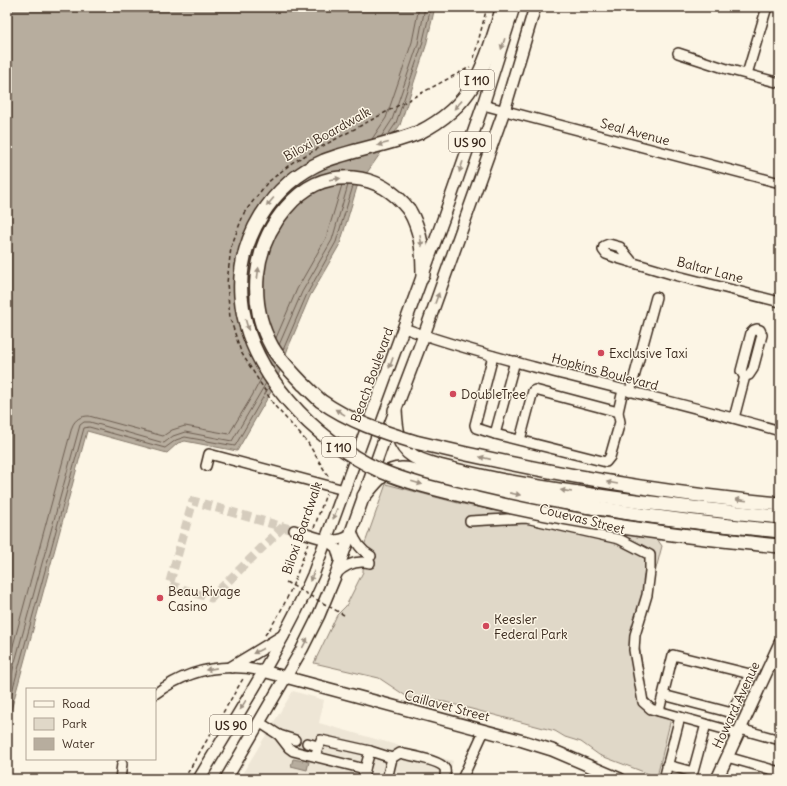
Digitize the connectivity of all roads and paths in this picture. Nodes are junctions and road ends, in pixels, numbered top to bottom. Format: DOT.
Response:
graph roads {
  1 [pos="487,7"];
  2 [pos="503,7"];
  3 [pos="514,7"];
  4 [pos="535,7"];
  5 [pos="767,7"];
  6 [pos="678,52"];
  7 [pos="473,59"];
  8 [pos="471,67"];
  9 [pos="747,74"];
  10 [pos="780,83"];
  11 [pos="483,105"];
  12 [pos="504,111"];
  13 [pos="780,183"];
  14 [pos="633,262"];
  15 [pos="422,275"];
  16 [pos="656,298"];
  17 [pos="780,302"];
  18 [pos="404,328"];
  19 [pos="424,335"];
  20 [pos="493,356"];
  21 [pos="515,362"];
  22 [pos="745,376"];
  23 [pos="627,391"];
  24 [pos="395,410"];
  25 [pos="618,412"];
  26 [pos="734,418"];
  27 [pos="780,431"];
  28 [pos="495,434"];
  29 [pos="520,440"];
  30 [pos="206,466"];
  31 [pos="328,486"];
  32 [pos="344,490"];
  33 [pos="364,496"];
  34 [pos="780,504"];
  35 [pos="673,513"];
  36 [pos="780,517"];
  37 [pos="470,521"];
  38 [pos="294,530"];
  39 [pos="780,531"];
  40 [pos="351,533"];
  41 [pos="311,535"];
  42 [pos="326,540"];
  43 [pos="780,546"];
  44 [pos="340,562"];
  45 [pos="336,574"];
  46 [pos="286,582"];
  47 [pos="344,615"];
  48 [pos="284,636"];
  49 [pos="263,638"];
  50 [pos="780,643"];
  51 [pos="232,667"];
  52 [pos="248,668"];
  53 [pos="263,671"];
  54 [pos="285,677"];
  55 [pos="156,693"];
  56 [pos="663,695"];
  57 [pos="659,711"];
  58 [pos="680,717"];
  59 [pos="259,722"];
  60 [pos="706,724"];
  61 [pos="484,730"];
  62 [pos="739,731"];
  63 [pos="279,735"];
  64 [pos="295,740"];
  65 [pos="780,740"];
  66 [pos="307,743"];
  67 [pos="318,746"];
  68 [pos="370,751"];
  69 [pos="315,756"];
  70 [pos="727,757"];
  71 [pos="392,758"];
  72 [pos="122,764"];
  73 [pos="667,765"];
  74 [pos="365,769"];
  75 [pos="780,772"];
  76 [pos="120,779"];
  77 [pos="184,779"];
  78 [pos="199,779"];
  79 [pos="226,779"];
  80 [pos="363,779"];
  81 [pos="387,779"];
  82 [pos="444,779"];
  83 [pos="462,779"];
  84 [pos="620,779"];
  85 [pos="664,779"];
  86 [pos="717,779"];
  1 -- 7 [label="path"];
  2 -- 43 [label="highway, I 110, one-way, bridge"];
  3 -- 11 [label="main road, Beach Boulevard / US 90, one-way"];
  4 -- 12 [label="main road, US 90"];
  5 -- 9 [label="street"];
  6 -- 9 [label="street"];
  8 -- 31 [label="path, Biloxi Boardwalk"];
  9 -- 10 [label="street"];
  11 -- 12 [label="street, Seal Avenue"];
  11 -- 15 [label="main road, Beach Boulevard / US 90, one-way"];
  12 -- 13 [label="street, Seal Avenue"];
  19 -- 12 [label="main road, US 90, one-way"];
  14 -- 17 [label="street, Baltar Lane"];
  15 -- 18 [label="main road, Beach Boulevard / US 90"];
  34 -- 15 [label="highway, I 110, one-way, bridge"];
  16 -- 23 [label="street"];
  18 -- 19 [label="street, Hopkins Boulevard"];
  18 -- 32 [label="main road, Beach Boulevard / US 90, one-way"];
  19 -- 20 [label="street, Hopkins Boulevard"];
  19 -- 24 [label="main road, US 90"];
  20 -- 21 [label="street, Hopkins Boulevard"];
  20 -- 28 [label="street"];
  21 -- 23 [label="street, Hopkins Boulevard"];
  21 -- 28 [label="street"];
  22 -- 26 [label="street"];
  23 -- 25 [label="street"];
  23 -- 26 [label="street, Hopkins Boulevard"];
  24 -- 33 [label="main road, US 90"];
  35 -- 24 [label="highway, one-way"];
  25 -- 29 [label="street"];
  25 -- 29 [label="street"];
  26 -- 27 [label="street, Hopkins Boulevard"];
  28 -- 29 [label="street"];
  30 -- 31 [label="street"];
  31 -- 32 [label="street"];
  31 -- 41 [label="path, Biloxi Boardwalk"];
  32 -- 42 [label="main road, Beach Boulevard / US 90, one-way"];
  33 -- 35 [label="highway, one-way"];
  33 -- 40 [label="main road, US 90"];
  35 -- 36 [label="highway"];
  35 -- 39 [label="highway"];
  37 -- 57 [label="street, Couevas Street"];
  38 -- 41 [label="street"];
  40 -- 42 [label="street"];
  40 -- 44 [label="main road, US 90"];
  40 -- 45 [label="street"];
  41 -- 42 [label="street"];
  41 -- 49 [label="path, Biloxi Boardwalk"];
  42 -- 44 [label="street"];
  42 -- 48 [label="main road, Beach Boulevard / US 90, one-way"];
  44 -- 45 [label="main road, US 90"];
  54 -- 45 [label="main road, US 90, one-way"];
  46 -- 47 [label="path, bridge"];
  48 -- 51 [label="main road, one-way"];
  48 -- 53 [label="main road, Beach Boulevard / US 90"];
  50 -- 62 [label="main road, Howard Avenue"];
  51 -- 52 [label="street"];
  51 -- 55 [label="street, one-way"];
  52 -- 53 [label="street"];
  52 -- 77 [label="path"];
  53 -- 54 [label="main road, Caillavet Street"];
  53 -- 78 [label="main road, Beach Boulevard / US 90, one-way"];
  54 -- 59 [label="main road, US 90"];
  54 -- 61 [label="main road, Caillavet Street"];
  56 -- 56 [label="street"];
  56 -- 57 [label="street"];
  57 -- 58 [label="street, Couevas Street"];
  58 -- 60 [label="street, Couevas Street"];
  58 -- 73 [label="street"];
  59 -- 63 [label="street"];
  59 -- 79 [label="main road, US 90"];
  60 -- 62 [label="street, Couevas Street"];
  60 -- 73 [label="street"];
  61 -- 83 [label="street"];
  61 -- 84 [label="main road, Caillavet Street"];
  62 -- 65 [label="street, Couevas Street"];
  62 -- 70 [label="main road, Howard Avenue"];
  63 -- 64 [label="street"];
  63 -- 69 [label="street"];
  66 -- 67 [label="street"];
  67 -- 68 [label="street"];
  67 -- 69 [label="street"];
  68 -- 71 [label="street"];
  68 -- 74 [label="street"];
  69 -- 74 [label="street"];
  70 -- 75 [label="street"];
  70 -- 86 [label="main road, Howard Avenue"];
  71 -- 81 [label="street"];
  71 -- 82 [label="street"];
  72 -- 76 [label="street"];
  73 -- 85 [label="street"];
  74 -- 80 [label="street"];
}
